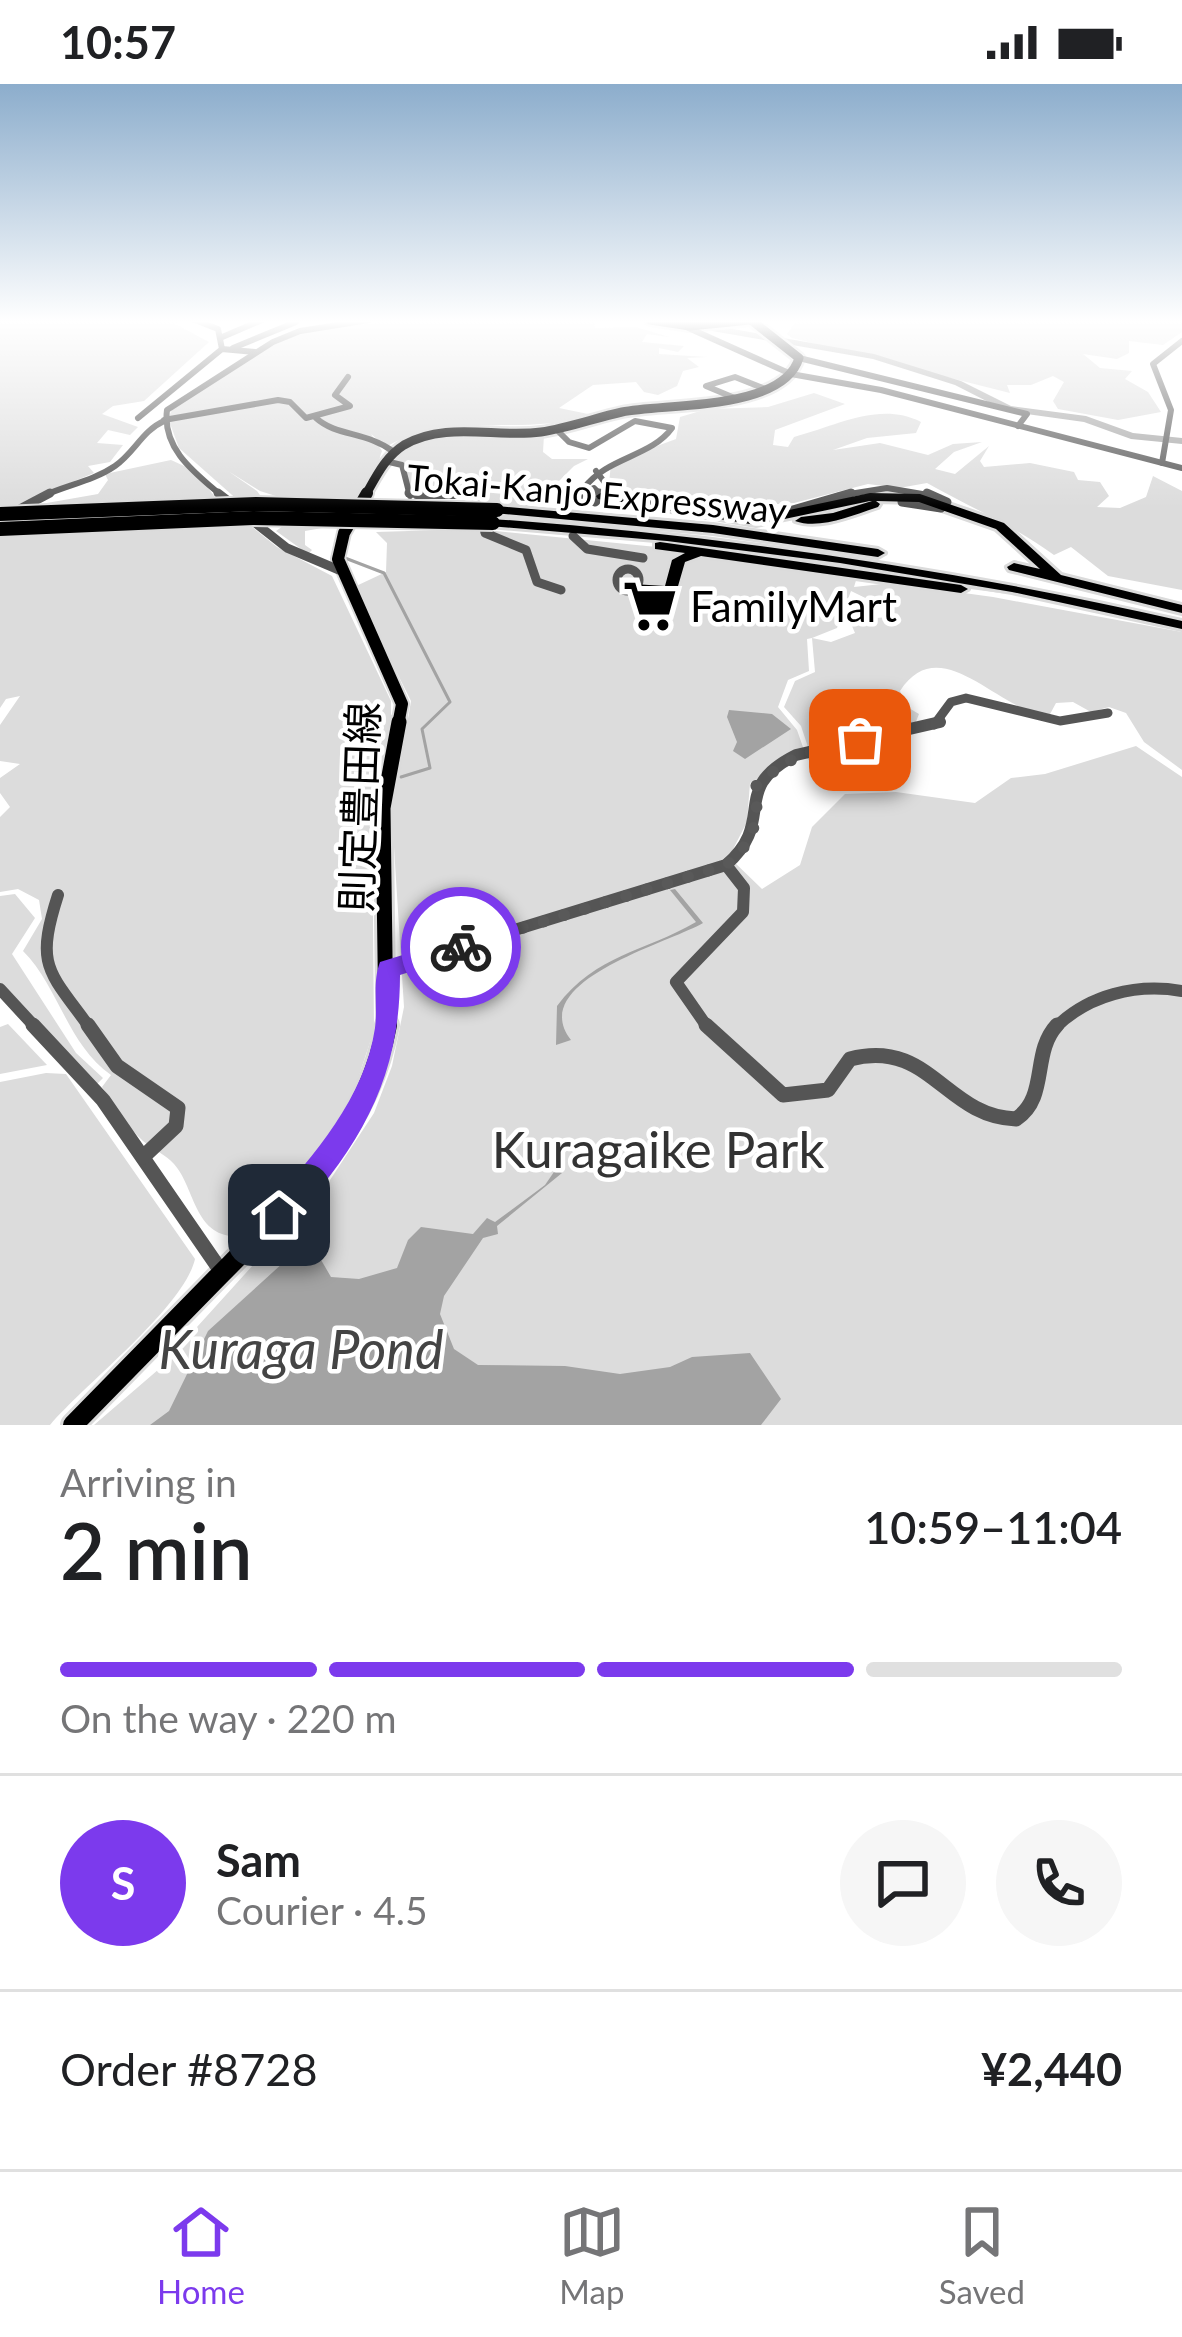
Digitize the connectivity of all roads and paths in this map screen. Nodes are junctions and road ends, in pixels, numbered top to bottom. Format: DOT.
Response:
graph roads {
  1 [pos="205,383"];
  2 [pos="344,383"];
  3 [pos="717,383"];
  4 [pos="749,383"];
  5 [pos="778,383"];
  6 [pos="839,383"];
  7 [pos="915,383"];
  8 [pos="1160,383"];
  9 [pos="174,384"];
  10 [pos="195,389"];
  11 [pos="768,390"];
  12 [pos="165,393"];
  13 [pos="183,397"];
  14 [pos="736,399"];
  15 [pos="316,418"];
  16 [pos="160,422"];
  17 [pos="1018,426"];
  18 [pos="557,430"];
  19 [pos="389,457"];
  20 [pos="1162,463"];
  21 [pos="1182,468"];
  22 [pos="596,471"];
  23 [pos="589,500"];
  24 [pos="902,502"];
  25 [pos="495,517"];
  26 [pos="609,518"];
  27 [pos="0,521"];
  28 [pos="575,538"];
  29 [pos="848,538"];
  30 [pos="991,539"];
  31 [pos="628,541"];
  32 [pos="696,557"];
  33 [pos="1014,567"];
  34 [pos="339,570"];
  35 [pos="1056,577"];
  36 [pos="638,579"];
  37 [pos="561,590"];
  38 [pos="1182,612"];
  39 [pos="1182,626"];
  40 [pos="1108,713"];
  41 [pos="726,865"];
  42 [pos="58,895"];
  43 [pos="388,969"];
  44 [pos="0,989"];
  45 [pos="1182,991"];
  46 [pos="143,1157"];
  47 [pos="223,1274"];
  48 [pos="73,1425"];
  1 -- 10 [label="street"];
  2 -- 15 [label="street"];
  3 -- 14 [label="street"];
  4 -- 11 [label="street"];
  5 -- 11 [label="main road"];
  6 -- 17 [label="street"];
  7 -- 17 [label="street"];
  8 -- 20 [label="street"];
  9 -- 10 [label="street"];
  9 -- 12 [label="street"];
  10 -- 13 [label="street"];
  11 -- 14 [label="main road"];
  12 -- 13 [label="street"];
  12 -- 16 [label="street"];
  13 -- 16 [label="street"];
  14 -- 18 [label="main road"];
  15 -- 16 [label="street"];
  15 -- 19 [label="street"];
  16 -- 27 [label="street"];
  16 -- 34 [label="street"];
  17 -- 20 [label="street"];
  18 -- 19 [label="main road"];
  18 -- 22 [label="street"];
  19 -- 34 [label="main road"];
  19 -- 37 [label="street"];
  20 -- 21 [label="street"];
  22 -- 23 [label="street"];
  22 -- 24 [label="street"];
  23 -- 30 [label="highway"];
  23 -- 35 [label="highway"];
  25 -- 26 [label="highway, Tokai-Kanjo Expressway"];
  25 -- 27 [label="highway, Tokai-Kanjo Expressway, bridge"];
  25 -- 31 [label="highway"];
  25 -- 39 [label="highway, Tokai-Kanjo Expressway"];
  26 -- 29 [label="highway"];
  26 -- 38 [label="highway, Tokai-Kanjo Expressway"];
  28 -- 36 [label="street"];
  31 -- 32 [label="highway"];
  31 -- 36 [label="highway"];
  32 -- 36 [label="highway"];
  32 -- 39 [label="highway"];
  33 -- 35 [label="highway"];
  34 -- 43 [label="main road, 則定豊田線"];
  35 -- 38 [label="highway"];
  40 -- 41 [label="street"];
  41 -- 43 [label="street"];
  41 -- 45 [label="street"];
  42 -- 46 [label="street"];
  43 -- 47 [label="main road, 則定豊田線"];
  44 -- 46 [label="street"];
  46 -- 47 [label="street"];
  47 -- 48 [label="main road, 則定豊田線"];
}
